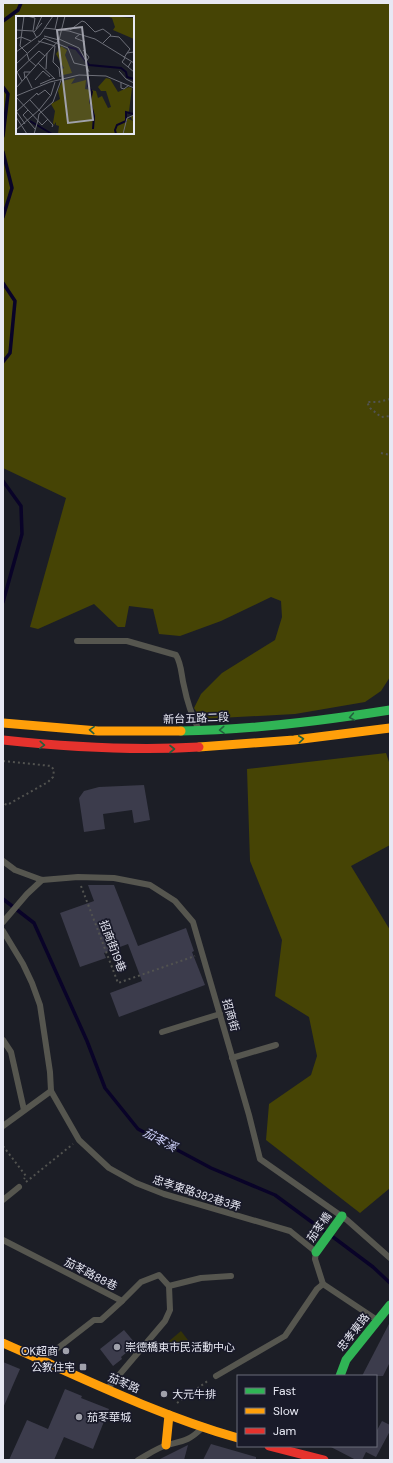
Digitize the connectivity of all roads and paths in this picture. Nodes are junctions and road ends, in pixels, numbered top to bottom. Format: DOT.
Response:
graph roads {
  1 [pos="390,398"];
  2 [pos="390,416"];
  3 [pos="381,453"];
  4 [pos="390,455"];
  5 [pos="77,640"];
  6 [pos="390,710"];
  7 [pos="3,722"];
  8 [pos="390,728"];
  9 [pos="199,732"];
  10 [pos="3,740"];
  11 [pos="3,761"];
  12 [pos="3,803"];
  13 [pos="3,861"];
  14 [pos="78,878"];
  15 [pos="42,880"];
  16 [pos="3,922"];
  17 [pos="3,931"];
  18 [pos="202,953"];
  19 [pos="220,1014"];
  20 [pos="162,1032"];
  21 [pos="3,1040"];
  22 [pos="276,1045"];
  23 [pos="232,1058"];
  24 [pos="51,1091"];
  25 [pos="24,1110"];
  26 [pos="3,1126"];
  27 [pos="78,1140"];
  28 [pos="3,1146"];
  29 [pos="19,1187"];
  30 [pos="3,1200"];
  31 [pos="342,1216"];
  32 [pos="3,1240"];
  33 [pos="316,1252"];
  34 [pos="390,1258"];
  35 [pos="231,1276"];
  36 [pos="323,1284"];
  37 [pos="169,1286"];
  38 [pos="122,1301"];
  39 [pos="385,1313"];
  40 [pos="3,1343"];
  41 [pos="42,1360"];
  42 [pos="340,1375"];
  43 [pos="216,1376"];
  44 [pos="107,1389"];
  45 [pos="166,1414"];
  46 [pos="202,1428"];
  47 [pos="237,1438"];
  48 [pos="166,1445"];
  49 [pos="273,1447"];
  50 [pos="138,1460"];
  51 [pos="324,1460"];
  1 -- 2 [label="path"];
  3 -- 4 [label="path"];
  5 -- 9 [label="lane"];
  6 -- 9 [label="main road, 新台五路二段, one-way"];
  9 -- 7 [label="main road, 新台五路二段, one-way"];
  10 -- 8 [label="main road, one-way"];
  11 -- 12 [label="path"];
  13 -- 15 [label="lane, 招商街"];
  14 -- 15 [label="lane, 招商街"];
  14 -- 18 [label="lane, 招商街"];
  14 -- 18 [label="path, 招商街19巷"];
  15 -- 16 [label="lane"];
  17 -- 24 [label="lane"];
  18 -- 19 [label="lane, 招商街"];
  19 -- 20 [label="lane"];
  19 -- 23 [label="lane, 招商街"];
  21 -- 25 [label="lane"];
  22 -- 23 [label="lane"];
  23 -- 31 [label="lane, 招商街"];
  24 -- 25 [label="lane"];
  24 -- 27 [label="lane, 忠孝東路382巷3弄"];
  25 -- 26 [label="lane"];
  27 -- 29 [label="path"];
  27 -- 33 [label="lane, 忠孝東路382巷3弄"];
  28 -- 29 [label="path"];
  29 -- 30 [label="lane"];
  31 -- 33 [label="main road, 茄苳橋"];
  31 -- 34 [label="lane, 招商街"];
  32 -- 38 [label="lane, 茄苳路88巷"];
  33 -- 36 [label="lane"];
  35 -- 37 [label="lane"];
  36 -- 39 [label="lane"];
  36 -- 43 [label="lane"];
  37 -- 38 [label="lane"];
  37 -- 44 [label="lane"];
  38 -- 41 [label="lane, 茄苳路88巷"];
  39 -- 42 [label="main road, 忠孝東路"];
  40 -- 41 [label="main road, 茄苳路"];
  41 -- 44 [label="main road, 茄苳路"];
  43 -- 45 [label="path"];
  44 -- 45 [label="main road, 茄苳路"];
  45 -- 46 [label="main road, 茄苳路"];
  45 -- 48 [label="main road"];
  46 -- 47 [label="main road, 茄苳路"];
  46 -- 48 [label="lane"];
  48 -- 50 [label="lane"];
  49 -- 51 [label="main road"];
}
